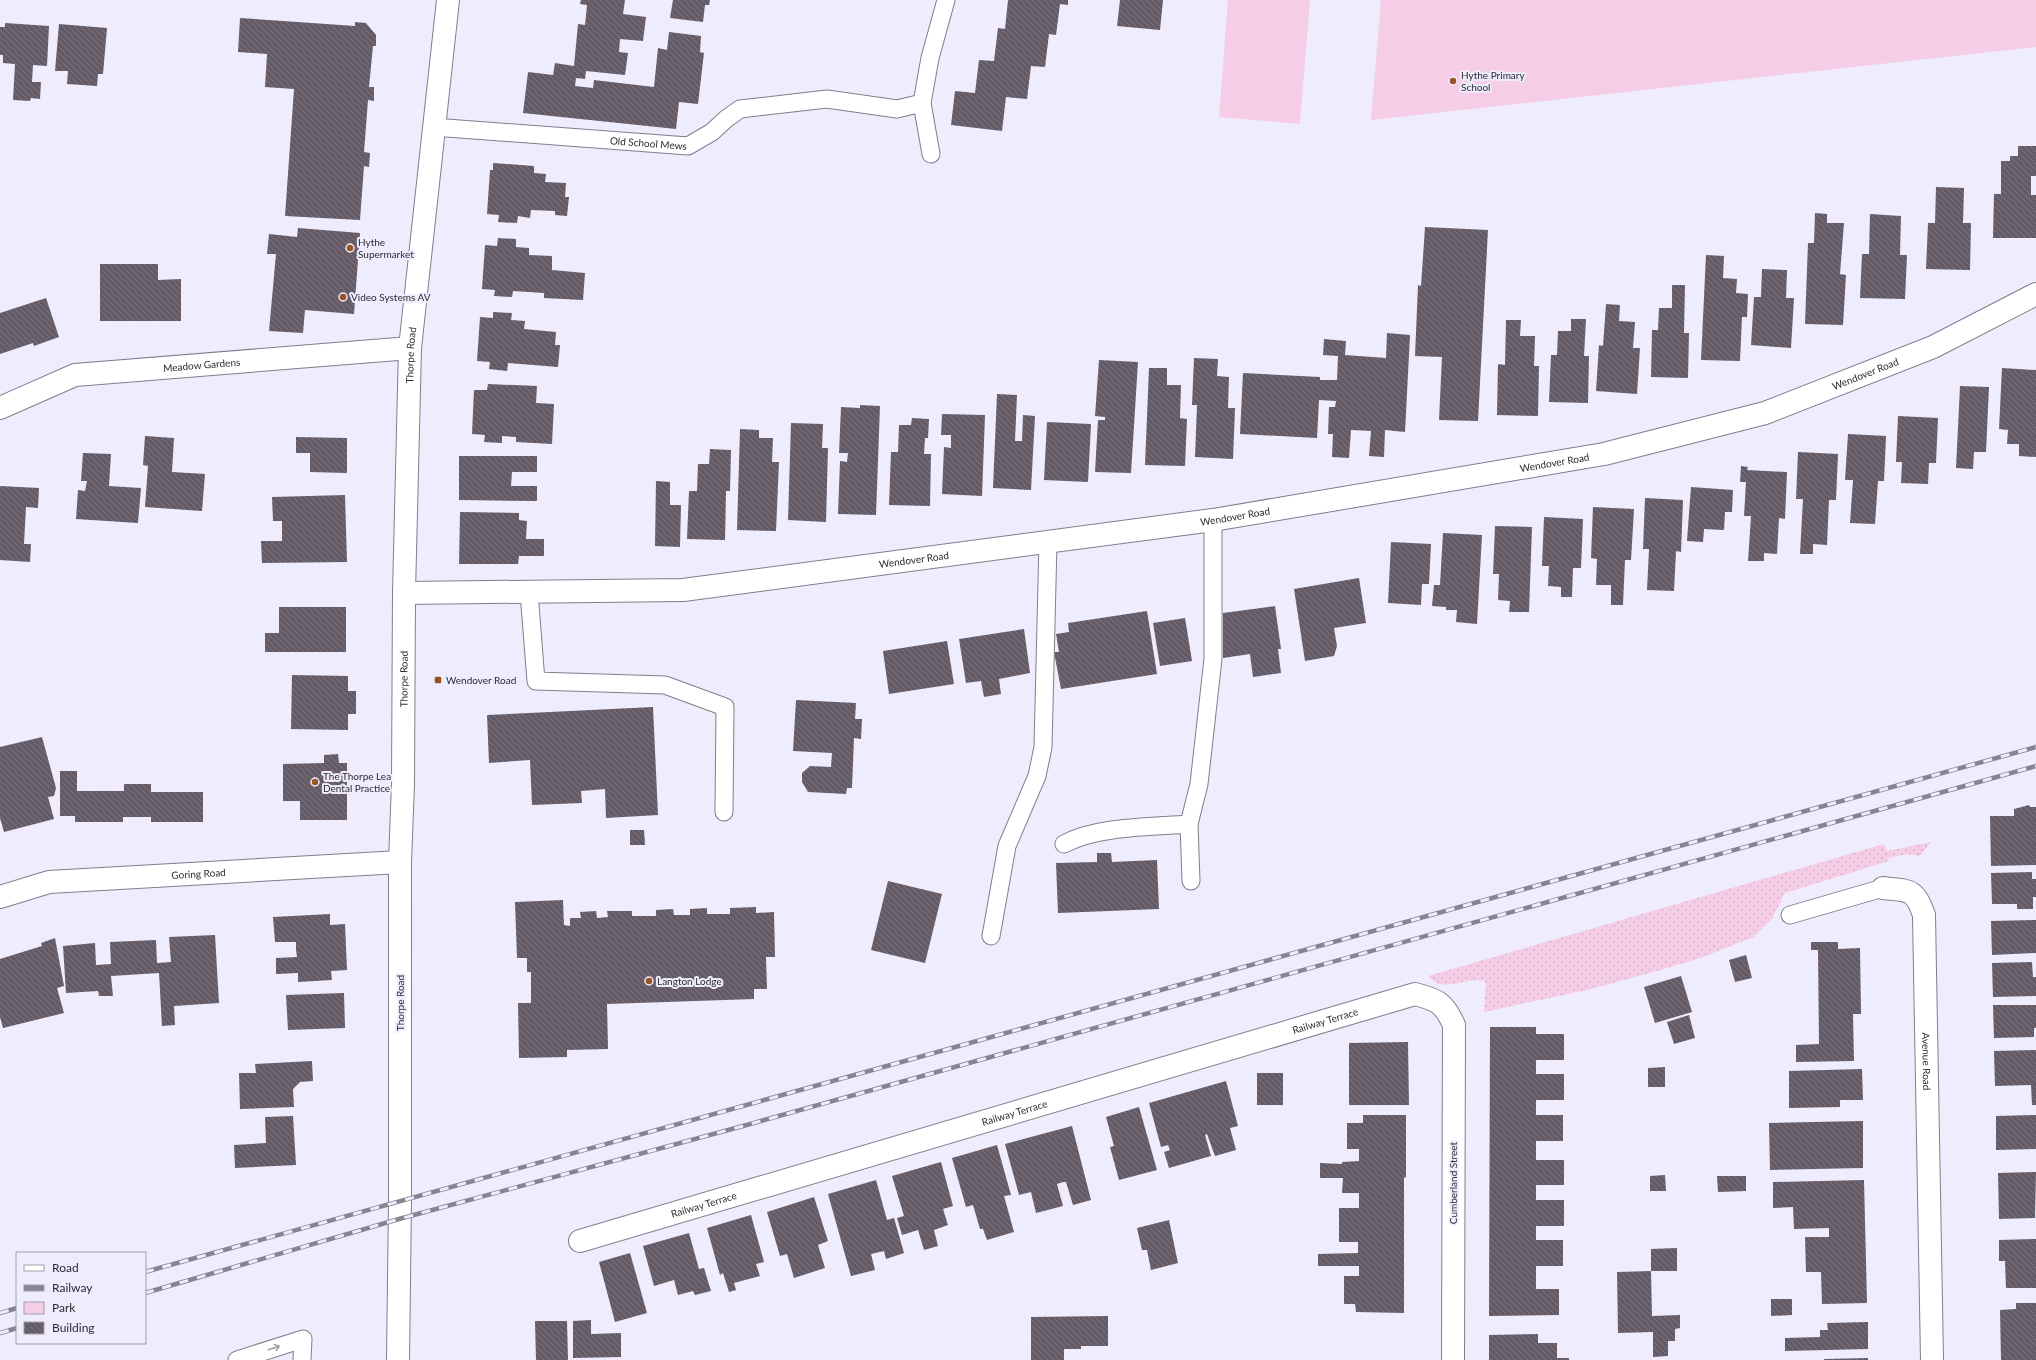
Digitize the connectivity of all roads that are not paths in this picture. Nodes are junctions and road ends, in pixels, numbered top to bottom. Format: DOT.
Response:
graph roads {
  1 [pos="448,0"];
  2 [pos="946,0"];
  3 [pos="922,103"];
  4 [pos="434,127"];
  5 [pos="931,154"];
  6 [pos="2036,294"];
  7 [pos="410,348"];
  8 [pos="0,408"];
  9 [pos="1213,520"];
  10 [pos="1048,542"];
  11 [pos="529,592"];
  12 [pos="404,593"];
  13 [pos="724,812"];
  14 [pos="1189,824"];
  15 [pos="1064,844"];
  16 [pos="400,862"];
  17 [pos="1191,881"];
  18 [pos="1883,888"];
  19 [pos="0,897"];
  20 [pos="1790,915"];
  21 [pos="991,936"];
  22 [pos="1447,1008"];
  23 [pos="580,1242"];
  24 [pos="237,1360"];
  25 [pos="302,1360"];
  26 [pos="398,1360"];
  27 [pos="1453,1360"];
  28 [pos="1932,1360"];
  1 -- 4 [label="street, Thorpe Road"];
  2 -- 3 [label="lane"];
  3 -- 4 [label="lane, Old School Mews"];
  3 -- 5 [label="lane"];
  4 -- 7 [label="street, Thorpe Road"];
  6 -- 9 [label="street, Wendover Road"];
  7 -- 8 [label="street, Meadow Gardens"];
  7 -- 12 [label="street, Thorpe Road"];
  9 -- 10 [label="street, Wendover Road"];
  9 -- 14 [label="lane"];
  10 -- 11 [label="street, Wendover Road"];
  10 -- 21 [label="lane"];
  11 -- 12 [label="street, Wendover Road"];
  11 -- 13 [label="lane"];
  12 -- 16 [label="street, Thorpe Road"];
  14 -- 15 [label="lane"];
  14 -- 17 [label="lane"];
  16 -- 19 [label="street, Goring Road"];
  16 -- 26 [label="street, Thorpe Road"];
  18 -- 20 [label="lane, Avenue Road"];
  18 -- 28 [label="street, Avenue Road"];
  22 -- 23 [label="street, Railway Terrace"];
  22 -- 27 [label="street, Cumberland Street"];
  24 -- 25 [label="lane, one-way"];
}
